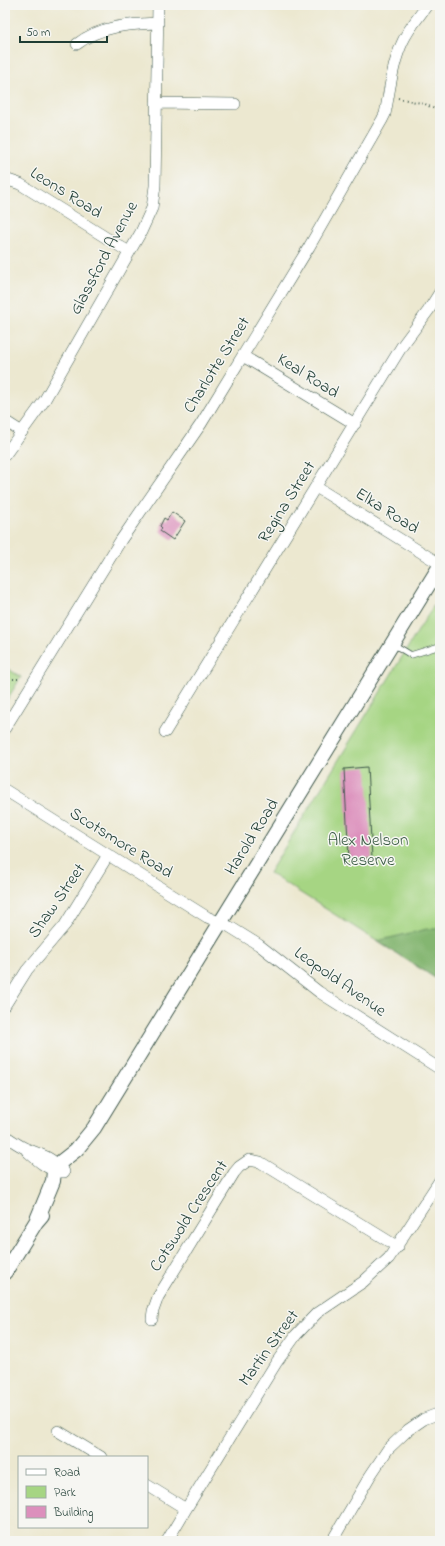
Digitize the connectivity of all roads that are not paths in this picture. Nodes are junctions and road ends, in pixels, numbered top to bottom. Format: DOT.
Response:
graph roads {
  1 [pos="158,5"];
  2 [pos="427,5"];
  3 [pos="158,23"];
  4 [pos="77,44"];
  5 [pos="156,103"];
  6 [pos="235,104"];
  7 [pos="5,179"];
  8 [pos="129,252"];
  9 [pos="440,292"];
  10 [pos="243,356"];
  11 [pos="5,421"];
  12 [pos="355,424"];
  13 [pos="22,432"];
  14 [pos="5,455"];
  15 [pos="316,487"];
  16 [pos="440,565"];
  17 [pos="392,644"];
  18 [pos="440,646"];
  19 [pos="5,728"];
  20 [pos="165,732"];
  21 [pos="5,790"];
  22 [pos="108,855"];
  23 [pos="220,923"];
  24 [pos="5,1005"];
  25 [pos="440,1069"];
  26 [pos="5,1136"];
  27 [pos="59,1169"];
  28 [pos="440,1180"];
  29 [pos="398,1247"];
  30 [pos="5,1272"];
  31 [pos="152,1320"];
  32 [pos="440,1413"];
  33 [pos="58,1431"];
  34 [pos="99,1456"];
  35 [pos="148,1486"];
  36 [pos="186,1509"];
  37 [pos="173,1539"];
  38 [pos="332,1541"];
  1 -- 3 [label="street, Glassford Avenue"];
  2 -- 10 [label="street, Charlotte Street"];
  3 -- 4 [label="street"];
  3 -- 5 [label="street, Glassford Avenue"];
  5 -- 6 [label="street"];
  5 -- 8 [label="street, Glassford Avenue"];
  7 -- 8 [label="street, Leons Road"];
  8 -- 13 [label="street, Glassford Avenue"];
  9 -- 12 [label="street, Regina Street"];
  10 -- 12 [label="street, Keal Road"];
  10 -- 19 [label="street, Charlotte Street"];
  11 -- 13 [label="street"];
  12 -- 15 [label="street, Regina Street"];
  13 -- 14 [label="street, Glassford Avenue"];
  15 -- 16 [label="street, Elka Road"];
  15 -- 20 [label="street, Regina Street"];
  16 -- 17 [label="street, Harold Road"];
  17 -- 18 [label="lane"];
  17 -- 23 [label="street, Harold Road"];
  21 -- 22 [label="street, Scotsmore Road"];
  22 -- 23 [label="street, Scotsmore Road"];
  22 -- 24 [label="street, Shaw Street"];
  23 -- 25 [label="street, Leopold Avenue"];
  23 -- 27 [label="street, Harold Road"];
  26 -- 27 [label="street"];
  27 -- 30 [label="street"];
  28 -- 29 [label="street, Martin Street"];
  29 -- 31 [label="street, Cotswold Crescent"];
  29 -- 36 [label="street, Martin Street"];
  32 -- 38 [label="street"];
  33 -- 34 [label="street"];
  35 -- 36 [label="street"];
  36 -- 37 [label="street, Martin Street"];
}
